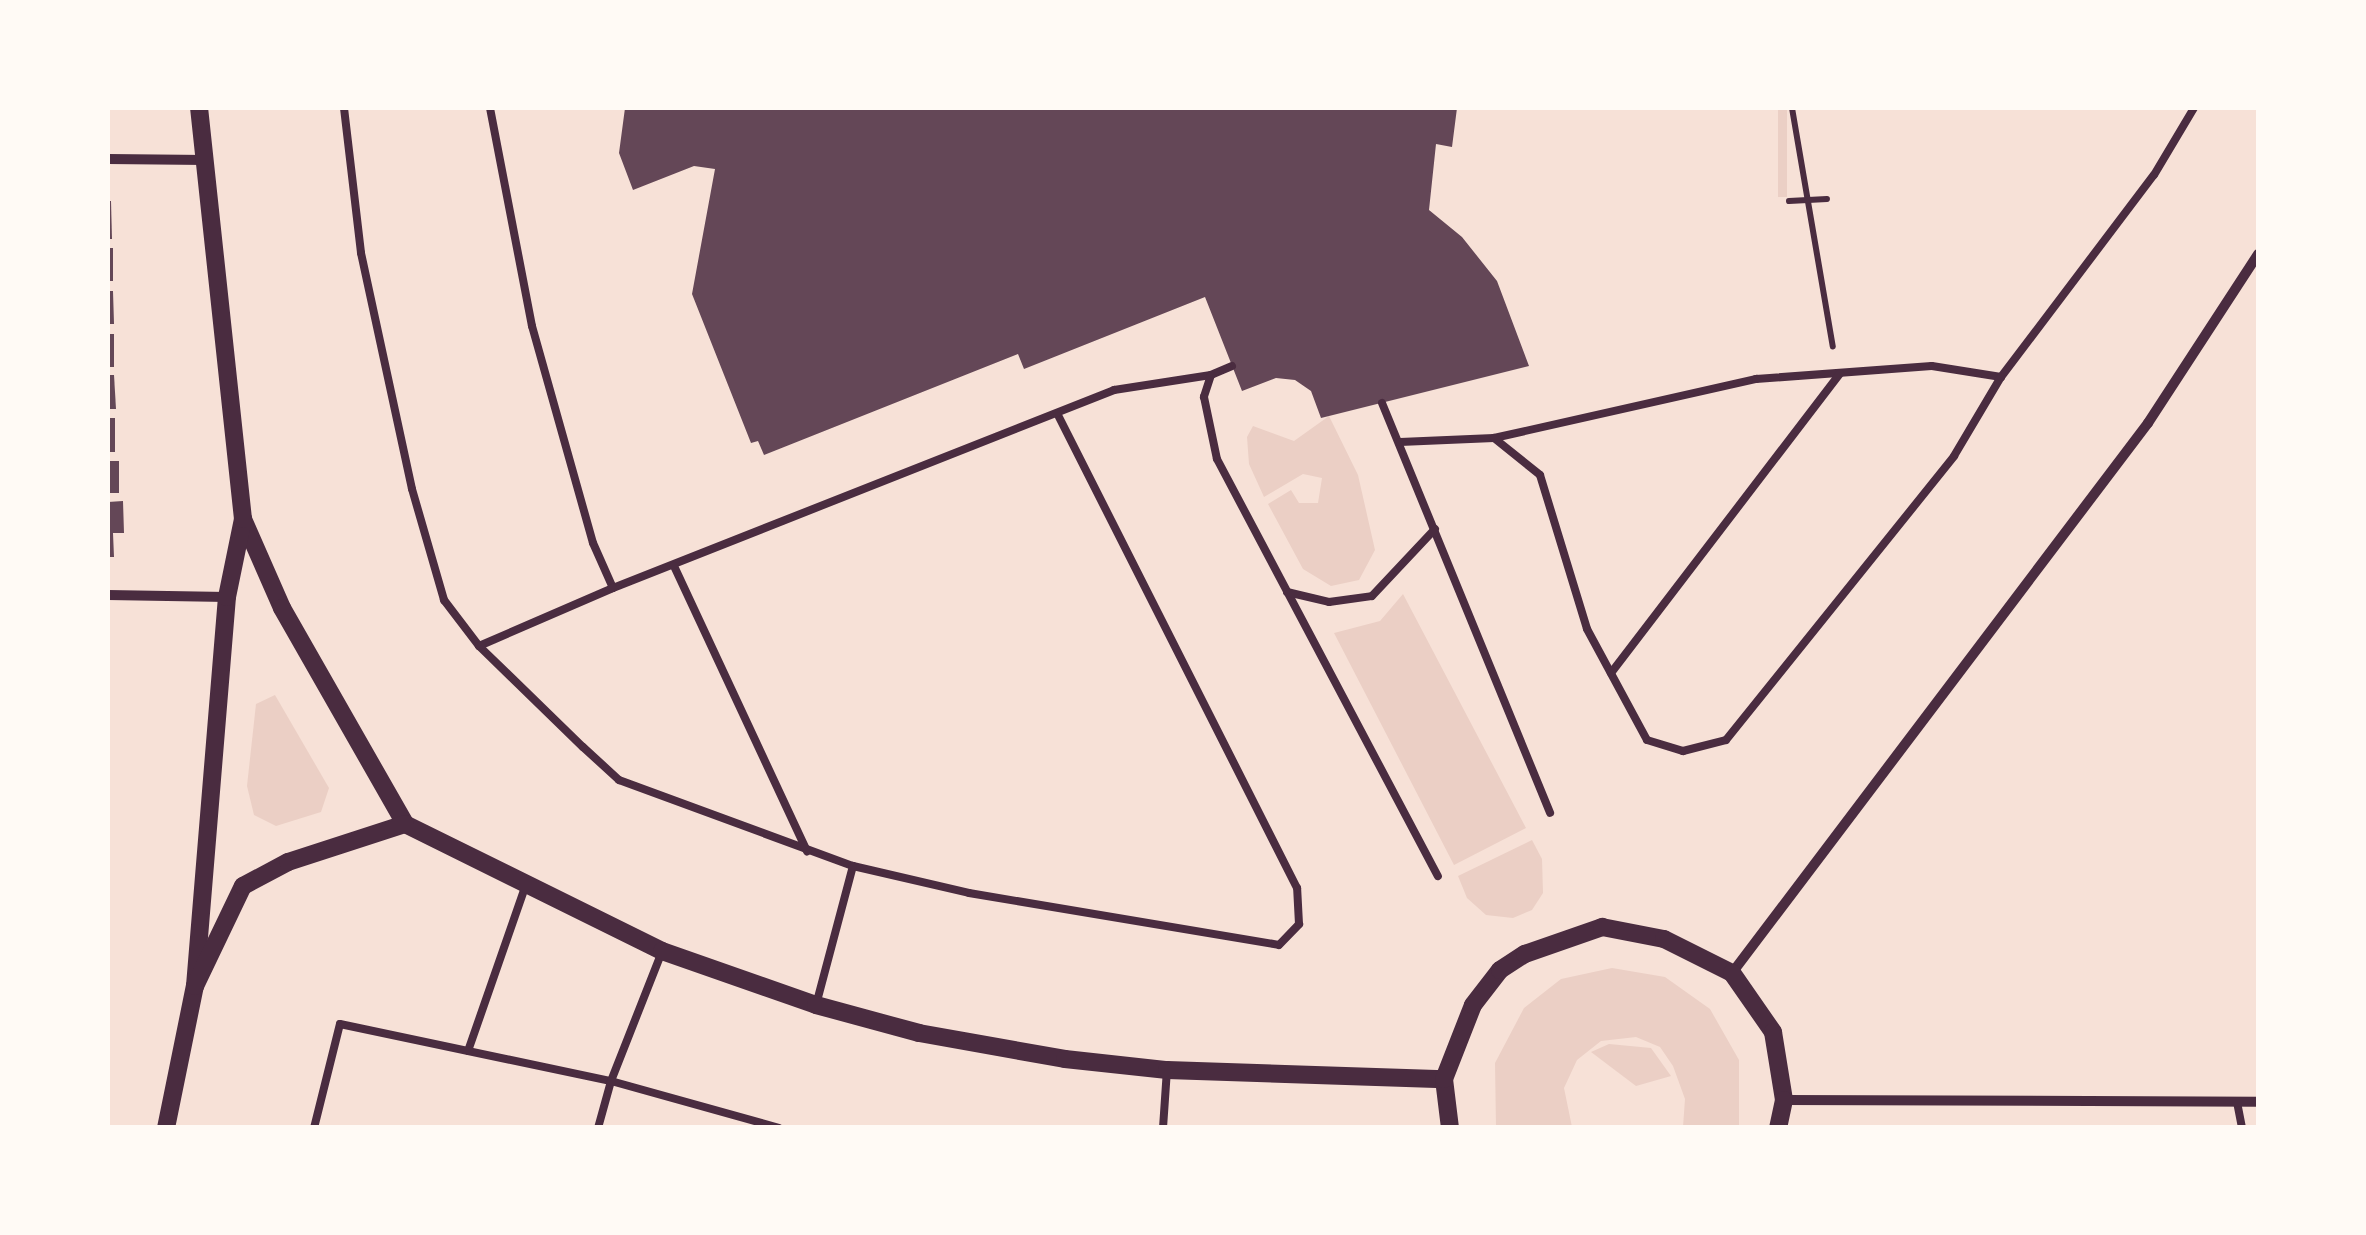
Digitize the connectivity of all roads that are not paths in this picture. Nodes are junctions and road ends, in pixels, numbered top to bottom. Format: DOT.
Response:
graph roads {
  1 [pos="198,108"];
  2 [pos="344,108"];
  3 [pos="490,108"];
  4 [pos="2194,108"];
  5 [pos="108,159"];
  6 [pos="206,160"];
  7 [pos="2258,254"];
  8 [pos="1232,366"];
  9 [pos="1840,372"];
  10 [pos="1211,375"];
  11 [pos="2000,377"];
  12 [pos="1382,403"];
  13 [pos="1058,415"];
  14 [pos="1494,438"];
  15 [pos="1400,442"];
  16 [pos="243,519"];
  17 [pos="1435,529"];
  18 [pos="674,566"];
  19 [pos="613,588"];
  20 [pos="1288,592"];
  21 [pos="108,594"];
  22 [pos="227,597"];
  23 [pos="479,646"];
  24 [pos="1611,673"];
  25 [pos="1550,813"];
  26 [pos="405,824"];
  27 [pos="807,851"];
  28 [pos="853,866"];
  29 [pos="1438,876"];
  30 [pos="524,887"];
  31 [pos="662,951"];
  32 [pos="1732,973"];
  33 [pos="195,986"];
  34 [pos="816,1005"];
  35 [pos="468,1050"];
  36 [pos="1168,1070"];
  37 [pos="1444,1080"];
  38 [pos="611,1081"];
  39 [pos="1784,1100"];
  40 [pos="2237,1102"];
  41 [pos="2258,1102"];
  42 [pos="166,1128"];
  43 [pos="314,1128"];
  44 [pos="598,1128"];
  45 [pos="779,1128"];
  46 [pos="1163,1128"];
  47 [pos="1450,1128"];
  48 [pos="1778,1128"];
  49 [pos="2242,1128"];
  1 -- 6 [label="street"];
  2 -- 23 [label="lane"];
  3 -- 19 [label="lane"];
  4 -- 11 [label="lane"];
  5 -- 6 [label="street"];
  6 -- 16 [label="street"];
  7 -- 32 [label="street"];
  8 -- 10 [label="lane"];
  9 -- 11 [label="lane"];
  9 -- 14 [label="lane"];
  9 -- 24 [label="lane"];
  10 -- 13 [label="lane"];
  10 -- 20 [label="lane"];
  11 -- 24 [label="lane"];
  12 -- 15 [label="lane"];
  13 -- 18 [label="lane"];
  13 -- 28 [label="lane"];
  14 -- 15 [label="lane"];
  14 -- 24 [label="lane"];
  15 -- 17 [label="lane"];
  16 -- 22 [label="street"];
  16 -- 26 [label="street"];
  17 -- 20 [label="lane"];
  17 -- 25 [label="lane"];
  18 -- 19 [label="lane"];
  18 -- 27 [label="lane"];
  19 -- 23 [label="lane"];
  20 -- 29 [label="lane"];
  21 -- 22 [label="street"];
  22 -- 33 [label="street"];
  23 -- 27 [label="lane"];
  26 -- 30 [label="street"];
  26 -- 33 [label="street"];
  27 -- 28 [label="lane"];
  28 -- 34 [label="lane"];
  30 -- 31 [label="street"];
  30 -- 35 [label="lane"];
  31 -- 34 [label="street"];
  31 -- 38 [label="lane"];
  32 -- 37 [label="street"];
  32 -- 39 [label="street"];
  33 -- 42 [label="street"];
  34 -- 36 [label="street"];
  35 -- 38 [label="lane"];
  35 -- 43 [label="lane"];
  36 -- 37 [label="street"];
  36 -- 46 [label="lane"];
  37 -- 47 [label="street"];
  38 -- 44 [label="lane"];
  38 -- 45 [label="lane"];
  39 -- 40 [label="street"];
  39 -- 48 [label="street"];
  40 -- 41 [label="street"];
  40 -- 49 [label="lane"];
}
